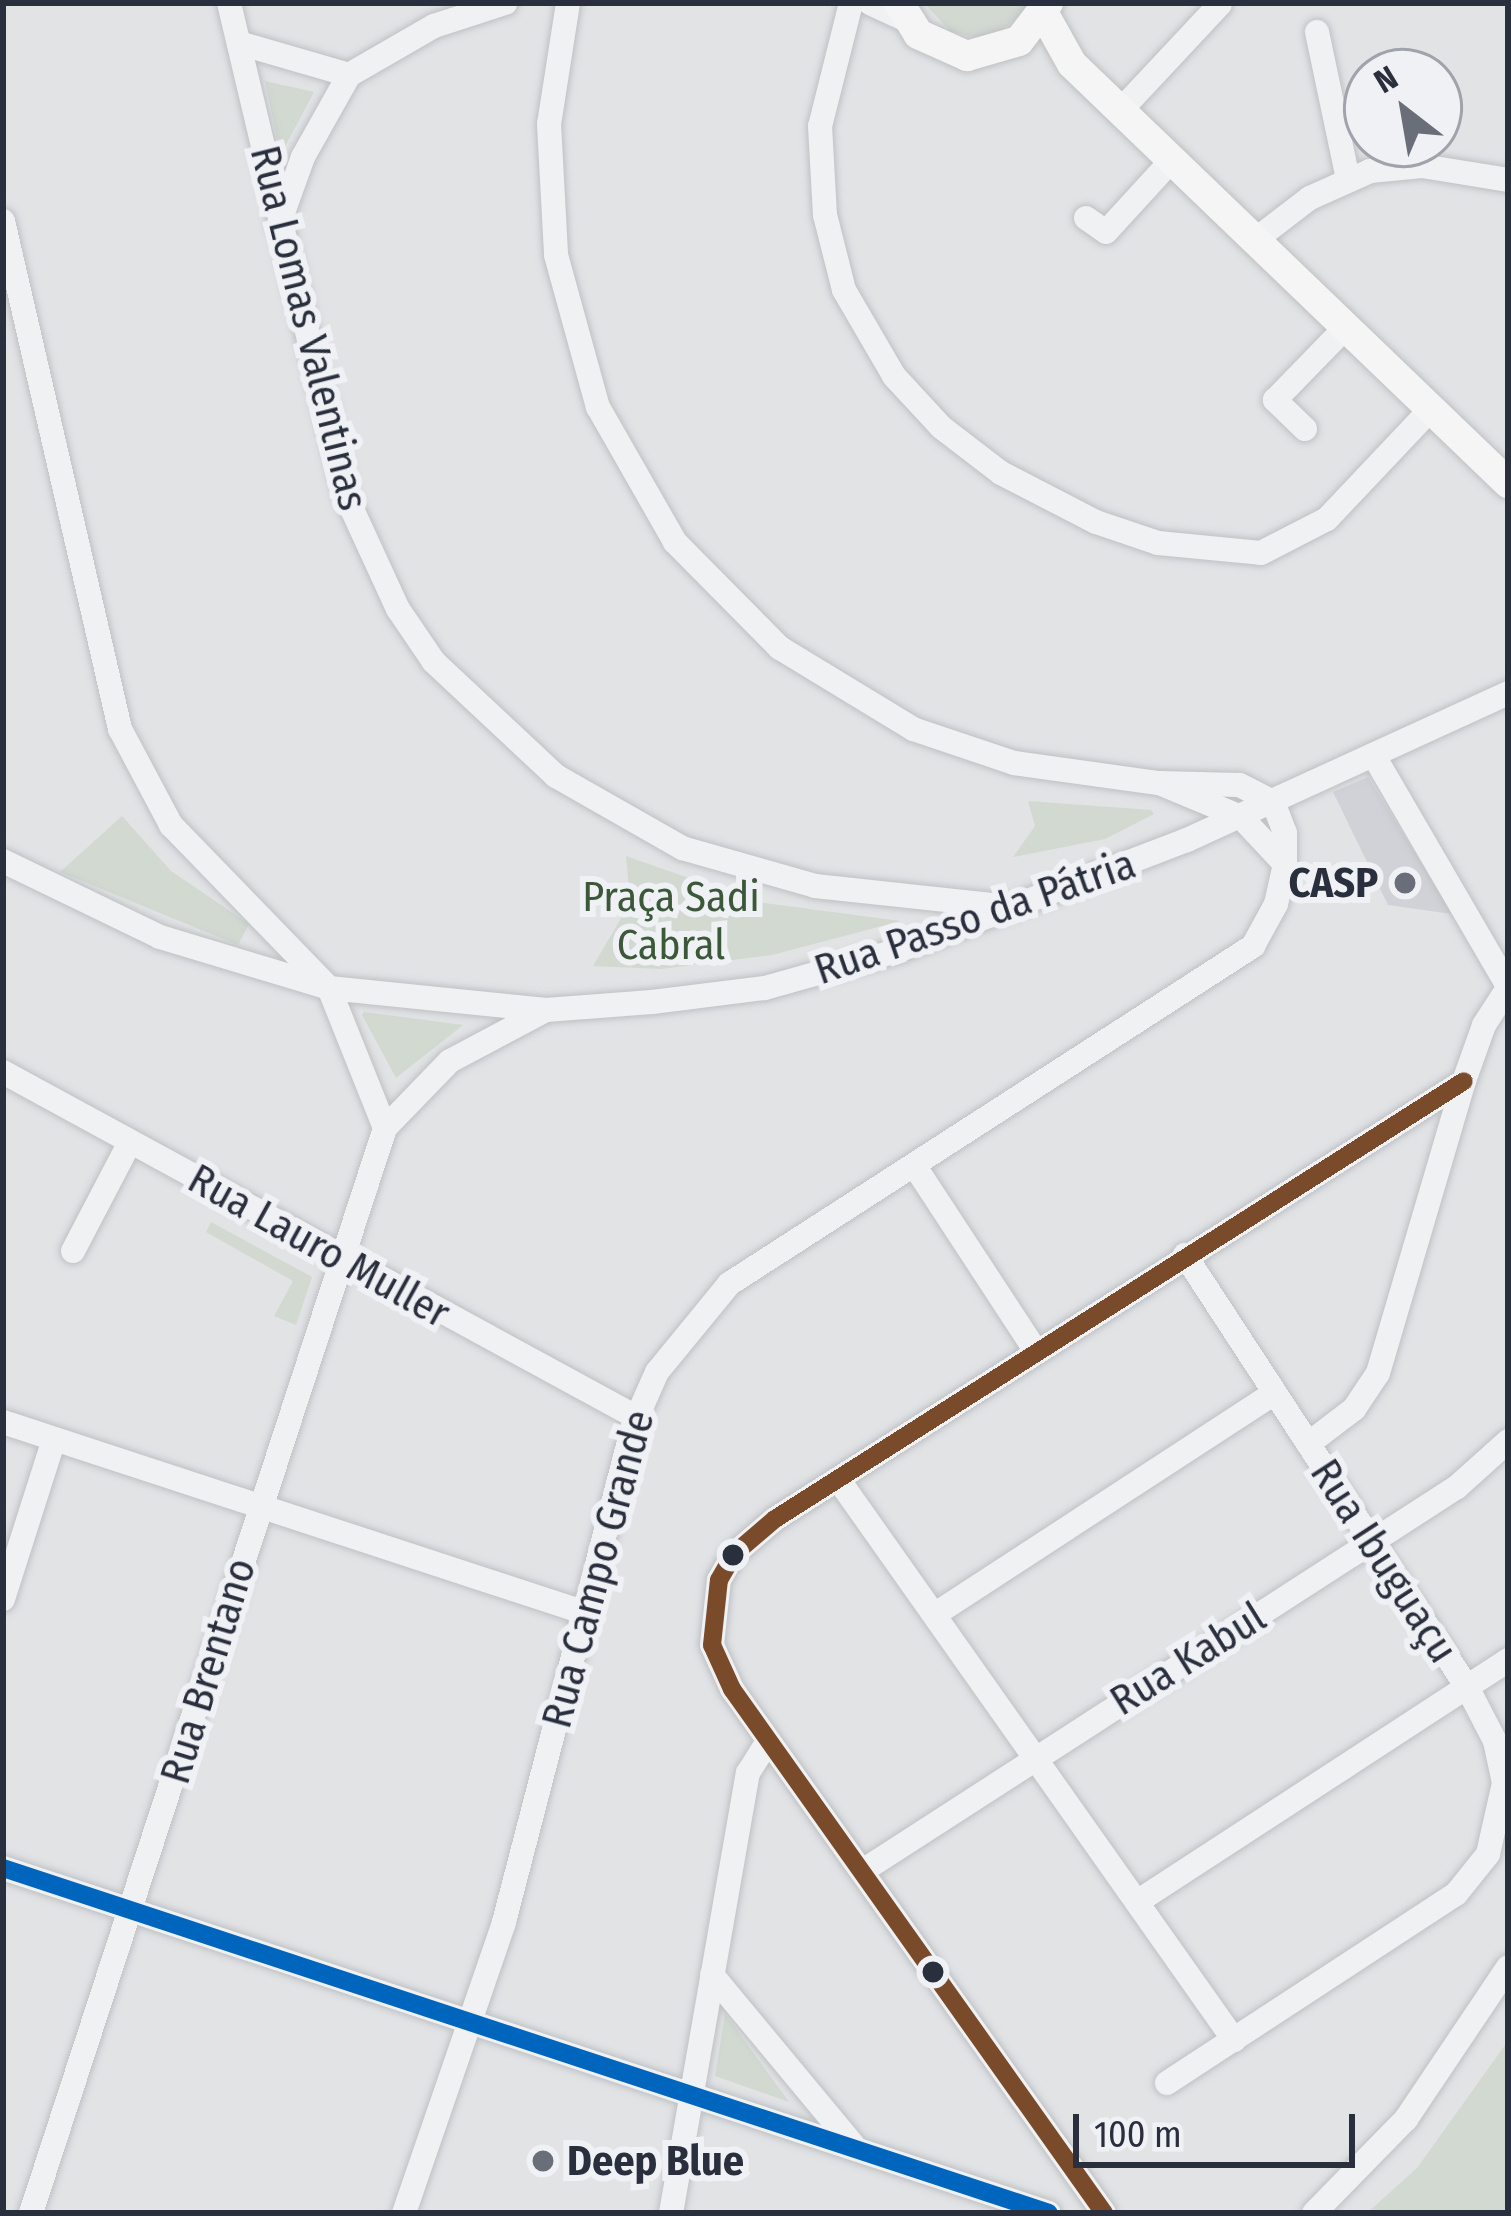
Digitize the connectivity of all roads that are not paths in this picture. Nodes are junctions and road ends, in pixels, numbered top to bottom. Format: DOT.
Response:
graph roads {
  1 [pos="229,3"];
  2 [pos="505,3"];
  3 [pos="568,3"];
  4 [pos="851,3"];
  5 [pos="870,3"];
  6 [pos="1220,4"];
  7 [pos="1046,8"];
  8 [pos="903,11"];
  9 [pos="1317,32"];
  10 [pos="1019,41"];
  11 [pos="239,43"];
  12 [pos="1072,64"];
  13 [pos="349,75"];
  14 [pos="1120,111"];
  15 [pos="1172,160"];
  16 [pos="1348,179"];
  17 [pos="1508,180"];
  18 [pos="1086,218"];
  19 [pos="3,221"];
  20 [pos="279,226"];
  21 [pos="1255,240"];
  22 [pos="1346,327"];
  23 [pos="1431,409"];
  24 [pos="1305,429"];
  25 [pos="1495,455"];
  26 [pos="1508,483"];
  27 [pos="1508,693"];
  28 [pos="1374,756"];
  29 [pos="1159,783"];
  30 [pos="1188,799"];
  31 [pos="1268,799"];
  32 [pos="1236,815"];
  33 [pos="1177,844"];
  34 [pos="3,861"];
  35 [pos="1285,864"];
  36 [pos="913,900"];
  37 [pos="1009,907"];
  38 [pos="964,925"];
  39 [pos="926,940"];
  40 [pos="1508,987"];
  41 [pos="329,988"];
  42 [pos="546,1010"];
  43 [pos="3,1072"];
  44 [pos="1464,1082"];
  45 [pos="385,1128"];
  46 [pos="130,1142"];
  47 [pos="916,1168"];
  48 [pos="74,1251"];
  49 [pos="1185,1256"];
  50 [pos="341,1262"];
  51 [pos="1034,1348"];
  52 [pos="1275,1393"];
  53 [pos="636,1417"];
  54 [pos="3,1422"];
  55 [pos="53,1439"];
  56 [pos="1508,1441"];
  57 [pos="1307,1444"];
  58 [pos="838,1479"];
  59 [pos="260,1505"];
  60 [pos="1372,1543"];
  61 [pos="3,1599"];
  62 [pos="583,1612"];
  63 [pos="937,1613"];
  64 [pos="1508,1660"];
  65 [pos="1467,1687"];
  66 [pos="768,1742"];
  67 [pos="1035,1756"];
  68 [pos="3,1868"];
  69 [pos="864,1870"];
  70 [pos="1137,1902"];
  71 [pos="134,1907"];
  72 [pos="1508,1967"];
  73 [pos="712,1975"];
  74 [pos="473,2021"];
  75 [pos="1234,2039"];
  76 [pos="1167,2083"];
  77 [pos="691,2090"];
  78 [pos="856,2148"];
  79 [pos="31,2213"];
  80 [pos="404,2213"];
  81 [pos="671,2213"];
  82 [pos="1049,2213"];
  83 [pos="1104,2213"];
  84 [pos="1314,2213"];
  1 -- 11 [label="street, Rua Lomas Valentinas"];
  2 -- 13 [label="street"];
  3 -- 29 [label="street"];
  4 -- 23 [label="street"];
  5 -- 8 [label="street"];
  6 -- 14 [label="street"];
  7 -- 10 [label="main road"];
  7 -- 12 [label="main road"];
  8 -- 10 [label="main road"];
  9 -- 16 [label="street"];
  10 -- 12 [label="main road"];
  11 -- 13 [label="street"];
  11 -- 20 [label="street, Rua Lomas Valentinas"];
  12 -- 14 [label="main road"];
  13 -- 20 [label="street"];
  14 -- 15 [label="main road"];
  15 -- 18 [label="street"];
  15 -- 21 [label="main road"];
  16 -- 17 [label="street"];
  16 -- 21 [label="street"];
  19 -- 41 [label="street"];
  20 -- 36 [label="street, Rua Lomas Valentinas"];
  21 -- 22 [label="main road"];
  22 -- 23 [label="main road"];
  22 -- 24 [label="street"];
  23 -- 25 [label="main road"];
  25 -- 26 [label="main road"];
  27 -- 28 [label="street, Rua Passo da Pátria"];
  28 -- 31 [label="street, Rua Passo da Pátria"];
  28 -- 40 [label="street"];
  29 -- 30 [label="street"];
  29 -- 31 [label="street"];
  30 -- 32 [label="street"];
  30 -- 33 [label="street"];
  31 -- 32 [label="street, Rua Passo da Pátria"];
  31 -- 35 [label="street"];
  32 -- 33 [label="street, Rua Passo da Pátria"];
  32 -- 35 [label="street"];
  33 -- 37 [label="street, Rua Passo da Pátria"];
  34 -- 41 [label="street, Rua Passo da Pátria"];
  35 -- 47 [label="street, Rua Campo Grande"];
  36 -- 37 [label="street, Rua Lomas Valentinas"];
  36 -- 38 [label="street, Rua Lomas Valentinas"];
  36 -- 39 [label="street"];
  37 -- 38 [label="street, Rua Passo da Pátria"];
  38 -- 39 [label="street, Rua Passo da Pátria"];
  39 -- 42 [label="street, Rua Passo da Pátria"];
  40 -- 44 [label="street"];
  41 -- 42 [label="street, Rua Passo da Pátria"];
  41 -- 45 [label="street"];
  42 -- 45 [label="street, Rua Brentano"];
  43 -- 46 [label="street, Rua Lauro Muller"];
  44 -- 49 [label="street"];
  44 -- 57 [label="street"];
  45 -- 50 [label="street, Rua Brentano"];
  46 -- 48 [label="street"];
  46 -- 50 [label="street, Rua Lauro Muller"];
  47 -- 51 [label="street"];
  47 -- 53 [label="street, Rua Campo Grande"];
  49 -- 51 [label="street"];
  49 -- 52 [label="street, Rua Ibuguaçu"];
  50 -- 53 [label="street, Rua Lauro Muller"];
  50 -- 59 [label="street, Rua Brentano"];
  51 -- 58 [label="street"];
  52 -- 57 [label="street, Rua Ibuguaçu"];
  52 -- 63 [label="street"];
  53 -- 62 [label="street, Rua Campo Grande"];
  54 -- 55 [label="street"];
  55 -- 59 [label="street"];
  55 -- 61 [label="street"];
  56 -- 60 [label="street, Rua Kabul"];
  57 -- 60 [label="street, Rua Ibuguaçu"];
  58 -- 63 [label="street"];
  58 -- 66 [label="street"];
  59 -- 62 [label="street"];
  59 -- 71 [label="street, Rua Brentano"];
  60 -- 65 [label="street, Rua Ibuguaçu"];
  60 -- 67 [label="street, Rua Kabul"];
  62 -- 74 [label="street, Rua Campo Grande"];
  63 -- 67 [label="street"];
  64 -- 65 [label="street"];
  65 -- 70 [label="street"];
  65 -- 75 [label="street, Rua Ibuguaçu"];
  66 -- 69 [label="street"];
  66 -- 73 [label="street"];
  67 -- 69 [label="street, Rua Kabul"];
  67 -- 70 [label="street"];
  68 -- 71 [label="street"];
  69 -- 83 [label="street"];
  70 -- 75 [label="street"];
  71 -- 74 [label="street"];
  71 -- 79 [label="street, Rua Brentano"];
  72 -- 84 [label="street"];
  73 -- 77 [label="street"];
  73 -- 78 [label="street"];
  74 -- 77 [label="street"];
  74 -- 80 [label="street, Rua Campo Grande"];
  75 -- 76 [label="street, Rua Ibuguaçu"];
  77 -- 78 [label="street"];
  77 -- 81 [label="street"];
  78 -- 82 [label="street"];
}
